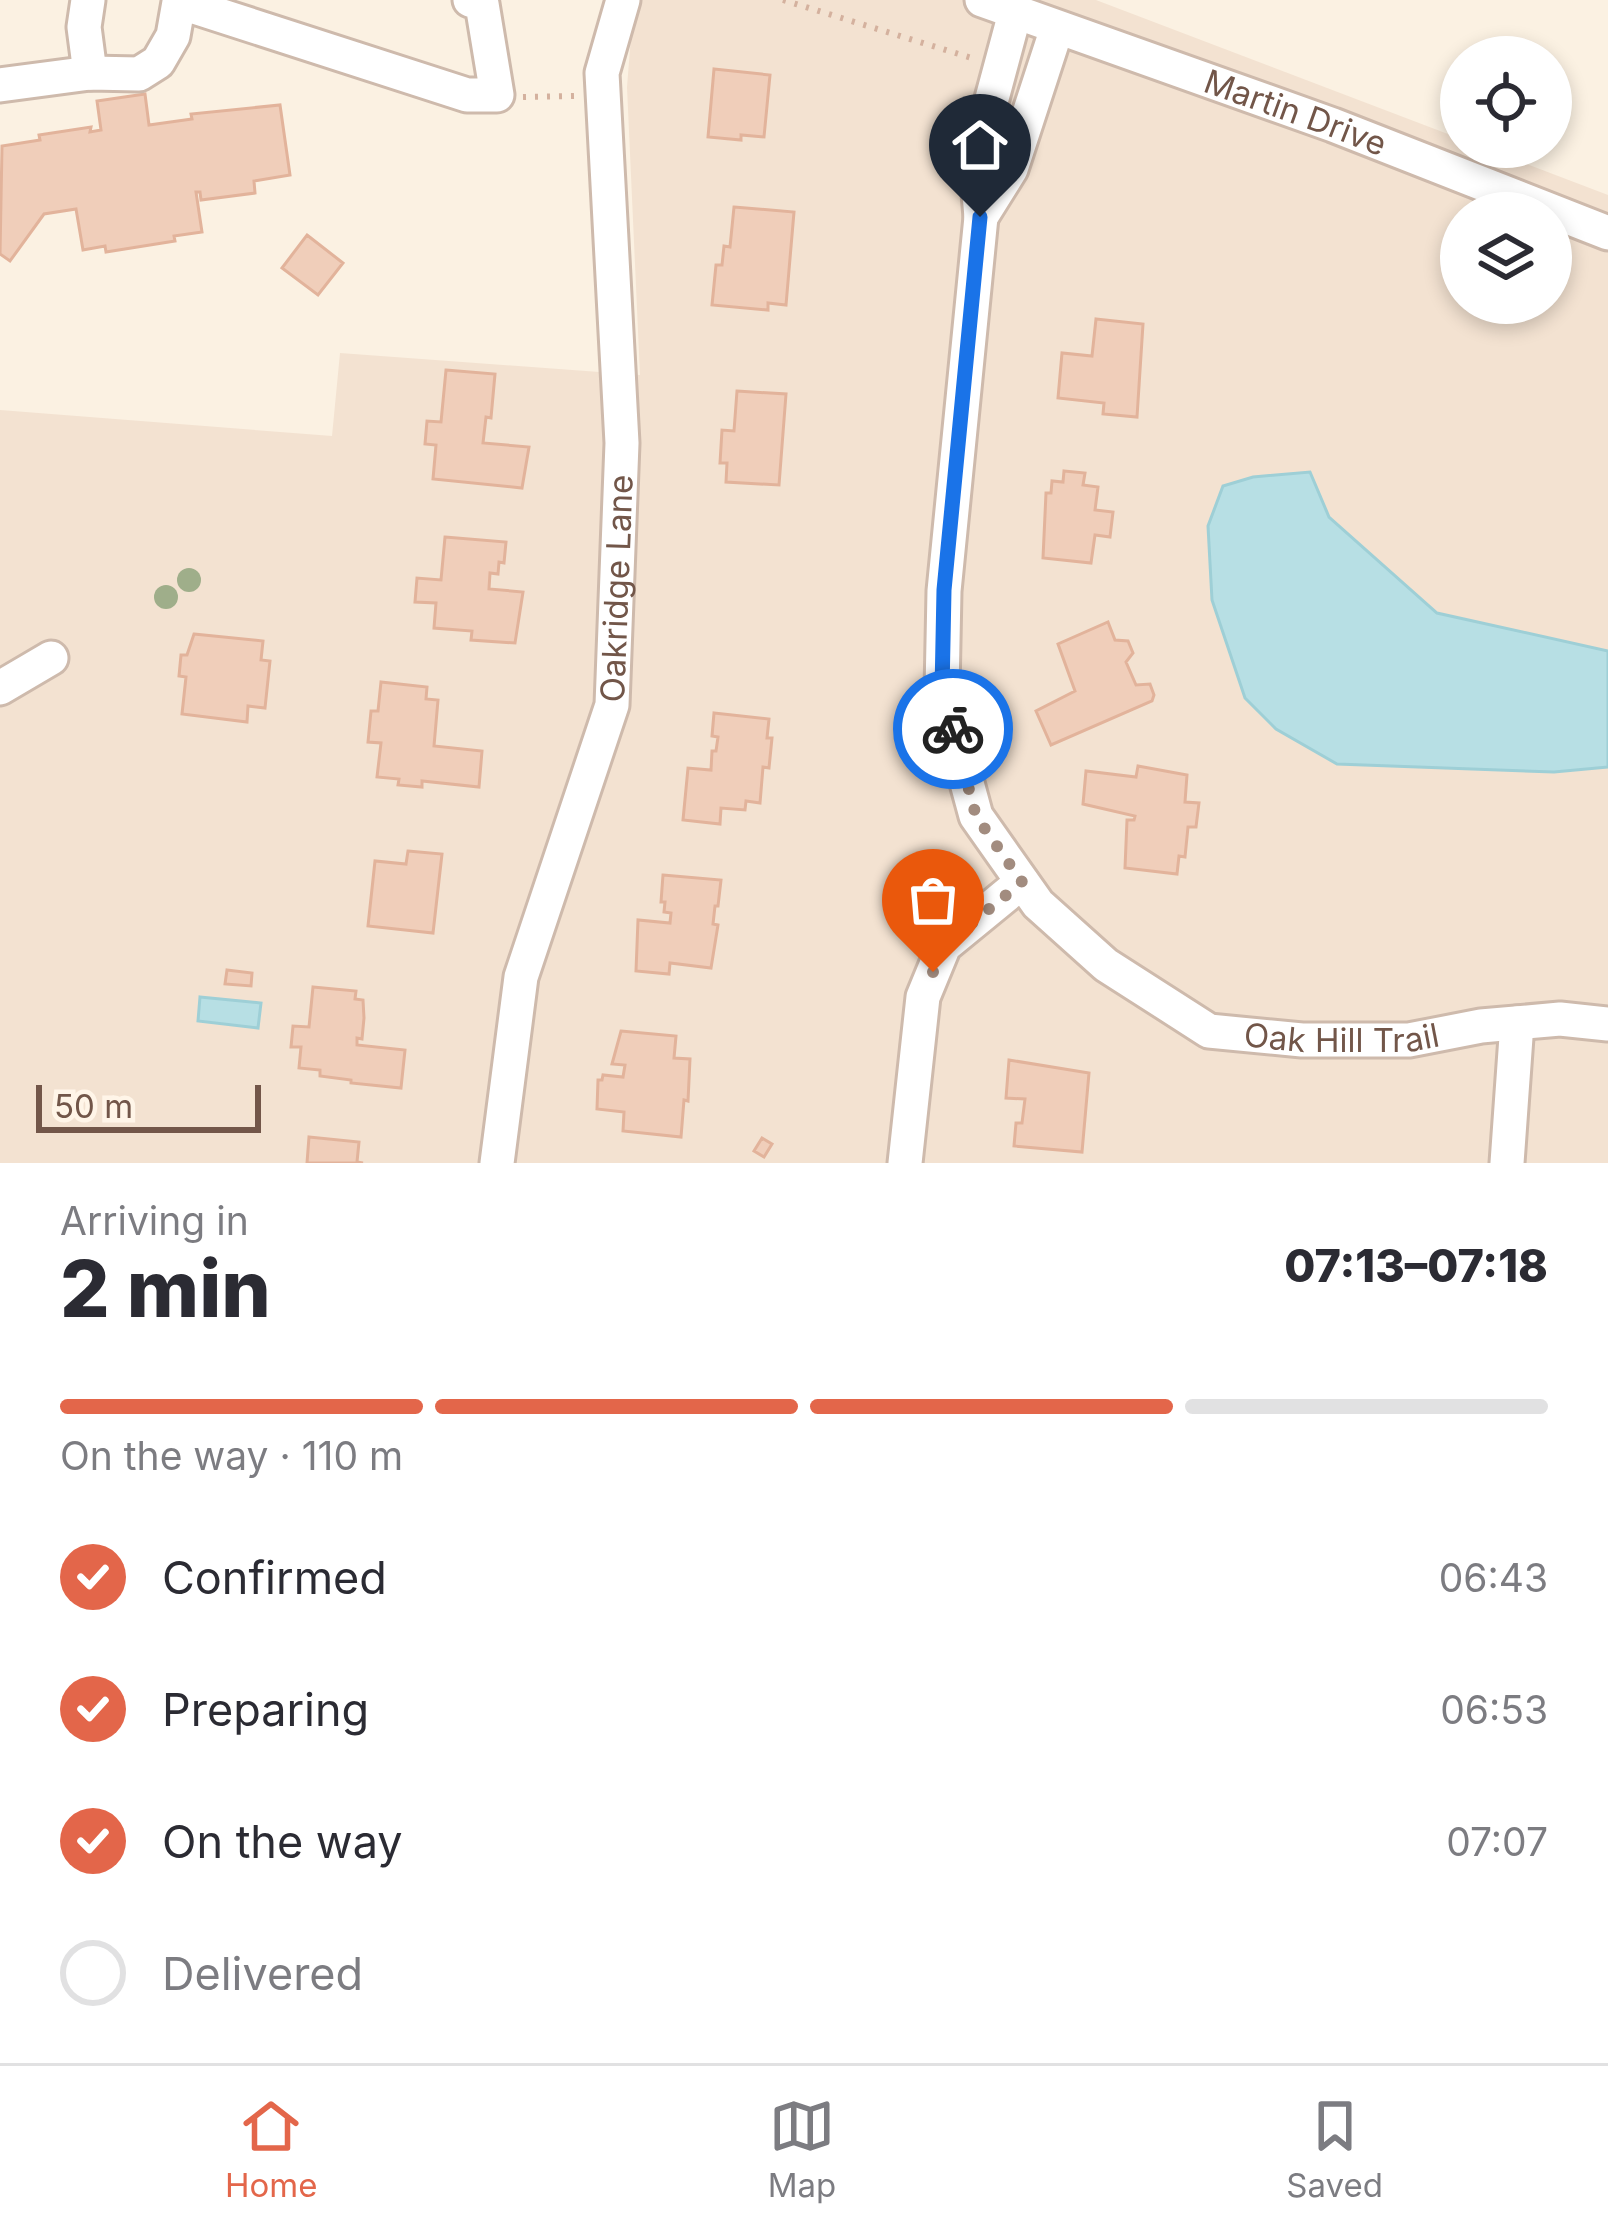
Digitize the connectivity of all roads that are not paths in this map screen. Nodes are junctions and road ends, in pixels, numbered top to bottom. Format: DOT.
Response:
graph roads {
  1 [pos="88,0"];
  2 [pos="623,0"];
  3 [pos="982,0"];
  4 [pos="176,1"];
  5 [pos="476,2"];
  6 [pos="1015,13"];
  7 [pos="1057,28"];
  8 [pos="90,73"];
  9 [pos="0,85"];
  10 [pos="980,217"];
  11 [pos="1608,233"];
  12 [pos="51,658"];
  13 [pos="0,688"];
  14 [pos="1022,882"];
  15 [pos="1517,1023"];
  16 [pos="1608,1024"];
  17 [pos="497,1163"];
  18 [pos="905,1163"];
  19 [pos="1507,1163"];
  1 -- 8 [label="street"];
  2 -- 17 [label="street, Oakridge Lane"];
  3 -- 6 [label="street, Martin Drive"];
  4 -- 5 [label="street"];
  4 -- 8 [label="street"];
  6 -- 7 [label="street, Martin Drive"];
  6 -- 10 [label="street, Oak Hill Trail"];
  7 -- 10 [label="street"];
  7 -- 11 [label="street, Martin Drive"];
  8 -- 9 [label="street"];
  10 -- 14 [label="street, Oak Hill Trail"];
  12 -- 13 [label="street"];
  14 -- 15 [label="street, Oak Hill Trail"];
  14 -- 18 [label="street"];
  15 -- 16 [label="street, Oak Hill Trail"];
  15 -- 19 [label="street"];
}
